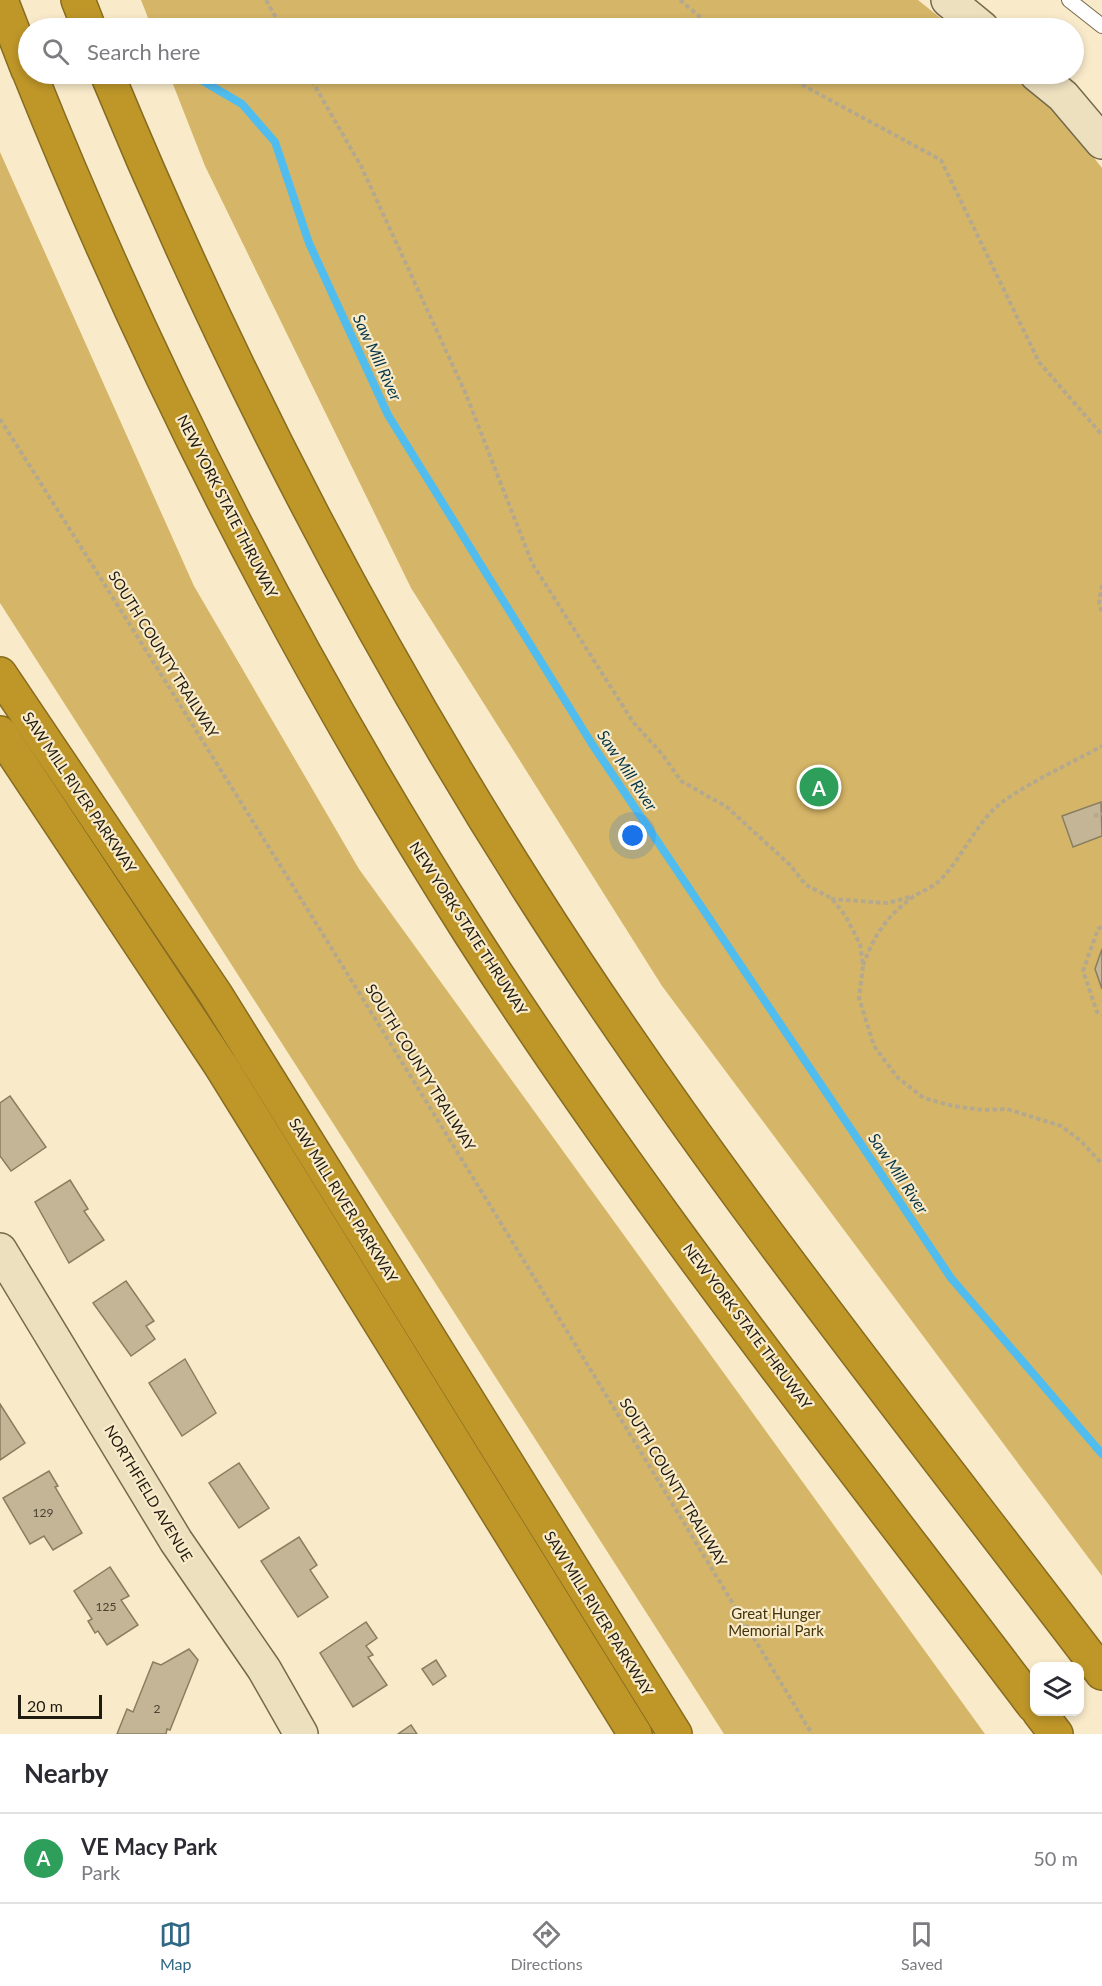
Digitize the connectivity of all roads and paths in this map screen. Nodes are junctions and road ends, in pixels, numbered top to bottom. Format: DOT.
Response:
graph roads {
  1 [pos="1,0"];
  2 [pos="78,0"];
  3 [pos="266,0"];
  4 [pos="680,0"];
  5 [pos="948,0"];
  6 [pos="1069,0"];
  7 [pos="85,18"];
  8 [pos="276,18"];
  9 [pos="701,18"];
  10 [pos="970,18"];
  11 [pos="1102,26"];
  12 [pos="18,44"];
  13 [pos="34,84"];
  14 [pos="111,84"];
  15 [pos="314,84"];
  16 [pos="800,84"];
  17 [pos="1048,84"];
  18 [pos="1102,142"];
  19 [pos="0,419"];
  20 [pos="1102,435"];
  21 [pos="1102,585"];
  22 [pos="1102,612"];
  23 [pos="0,674"];
  24 [pos="0,733"];
  25 [pos="1102,746"];
  26 [pos="1102,813"];
  27 [pos="1094,816"];
  28 [pos="915,895"];
  29 [pos="831,898"];
  30 [pos="1102,927"];
  31 [pos="863,966"];
  32 [pos="1102,1015"];
  33 [pos="1102,1164"];
  34 [pos="0,1250"];
  35 [pos="1102,1673"];
  36 [pos="1030,1699"];
  37 [pos="1042,1716"];
  38 [pos="301,1734"];
  39 [pos="635,1734"];
  40 [pos="675,1734"];
  41 [pos="812,1734"];
  42 [pos="1056,1734"];
  1 -- 12 [label="highway, NEW YORK STATE THRUWAY"];
  2 -- 7 [label="highway"];
  3 -- 8 [label="path"];
  4 -- 9 [label="path"];
  5 -- 10 [label="street"];
  6 -- 11 [label="lane"];
  13 -- 36 [label="highway, NEW YORK STATE THRUWAY"];
  14 -- 35 [label="highway"];
  15 -- 29 [label="path"];
  16 -- 20 [label="path"];
  17 -- 18 [label="street"];
  19 -- 41 [label="path, SOUTH COUNTY TRAILWAY"];
  21 -- 22 [label="path"];
  23 -- 40 [label="highway, SAW MILL RIVER PARKWAY"];
  24 -- 39 [label="highway"];
  25 -- 28 [label="path"];
  26 -- 27 [label="path"];
  28 -- 29 [label="path"];
  28 -- 31 [label="path"];
  29 -- 31 [label="path"];
  30 -- 32 [label="path"];
  31 -- 33 [label="path"];
  34 -- 38 [label="street, NORTHFIELD AVENUE"];
  37 -- 42 [label="highway"];
}
